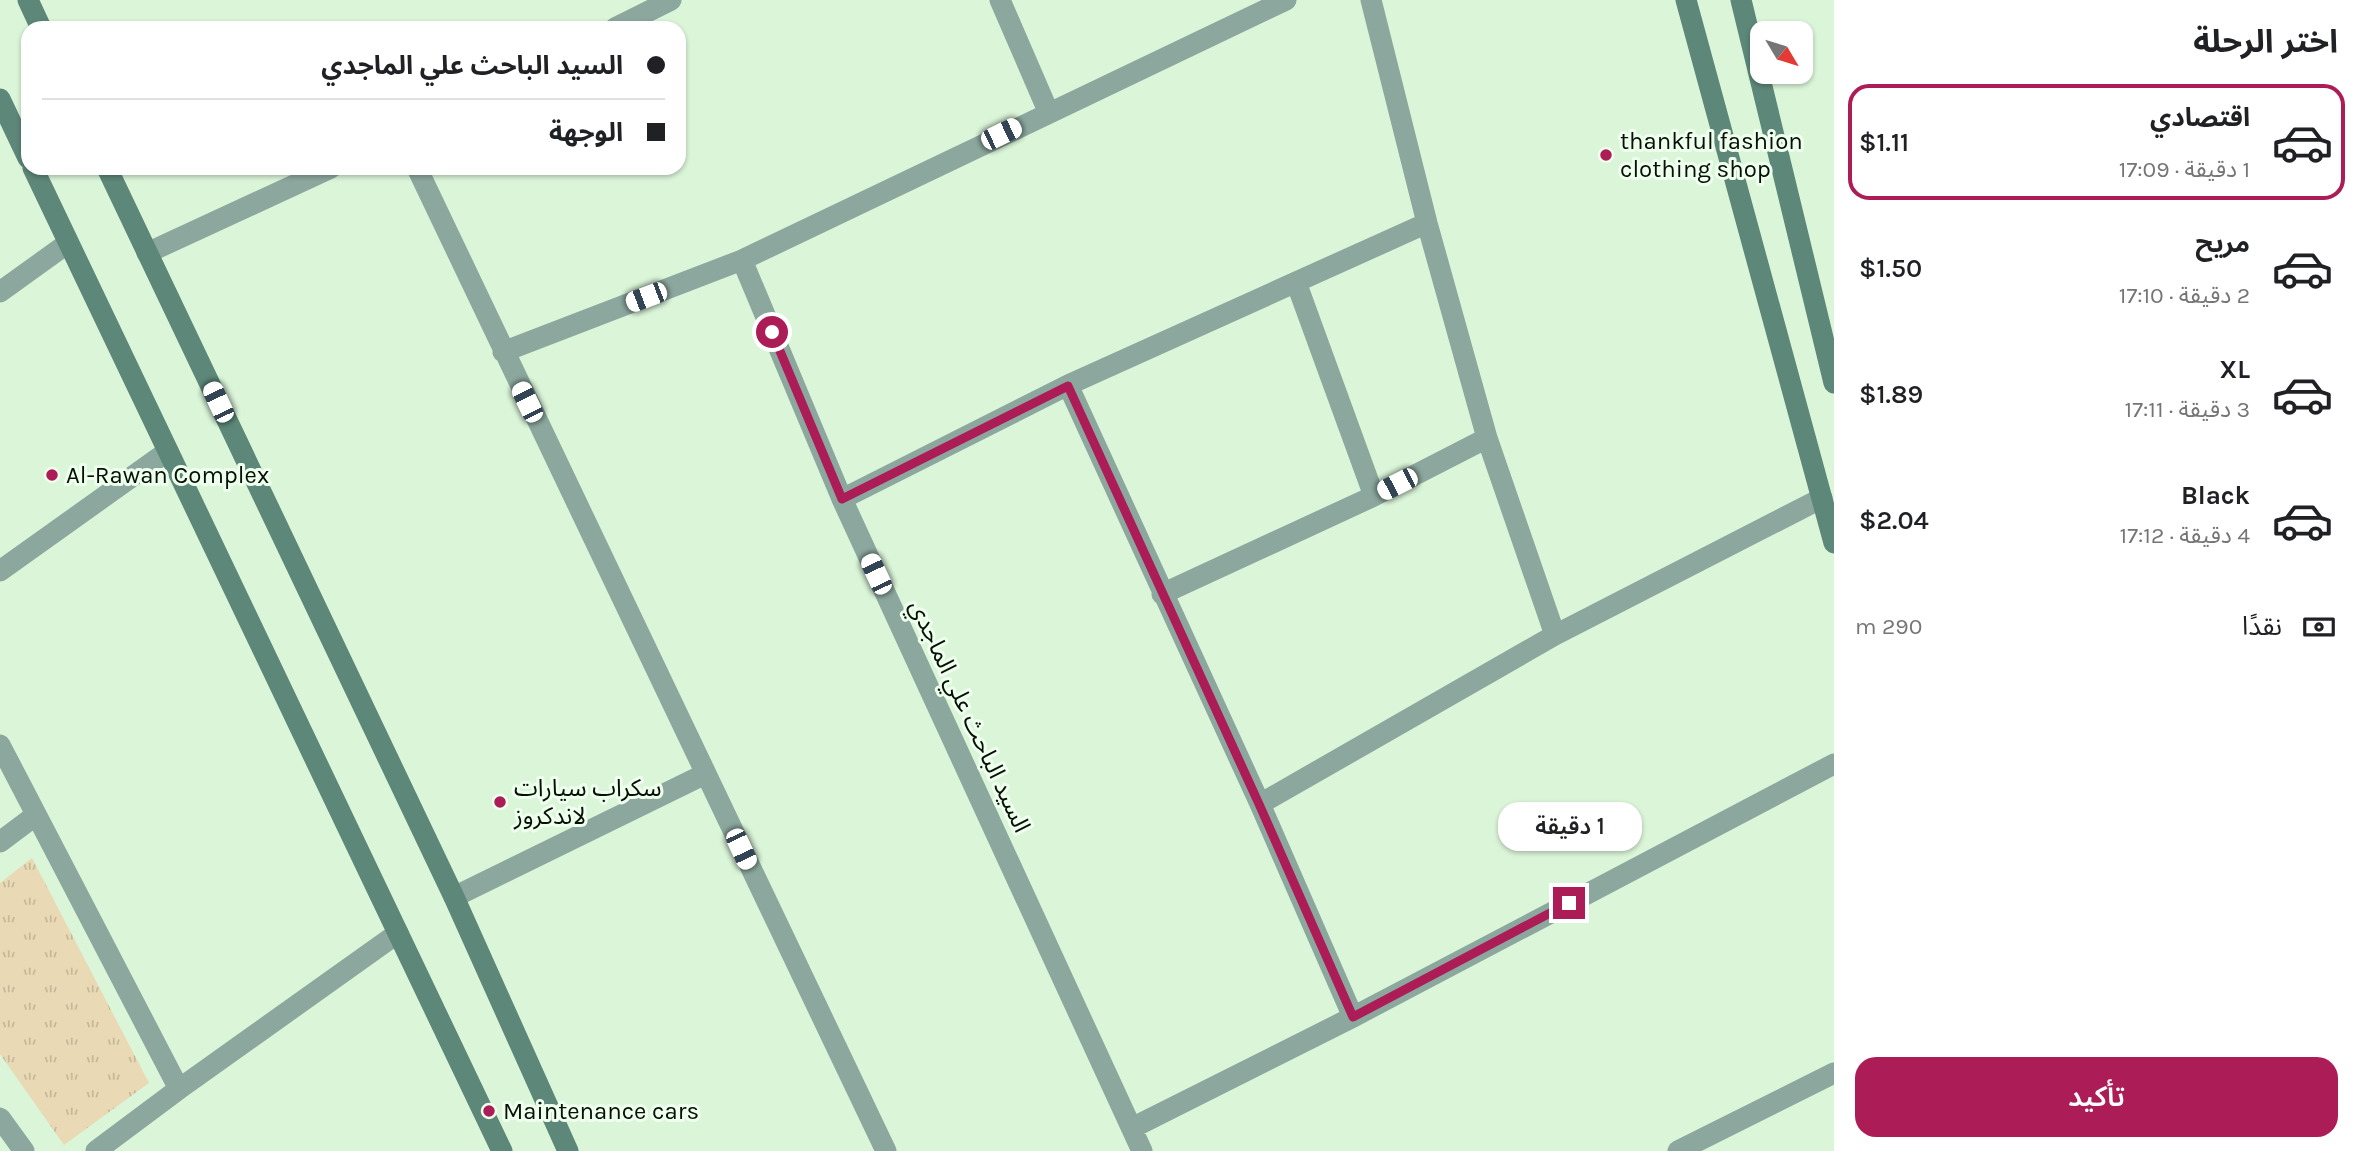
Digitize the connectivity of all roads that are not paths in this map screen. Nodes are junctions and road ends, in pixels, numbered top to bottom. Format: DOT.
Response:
graph roads {
  1 [pos="28,0"];
  2 [pos="671,0"];
  3 [pos="1000,0"];
  4 [pos="1286,0"];
  5 [pos="1371,0"];
  6 [pos="1686,0"];
  7 [pos="1741,0"];
  8 [pos="38,21"];
  9 [pos="629,21"];
  10 [pos="0,99"];
  11 [pos="1048,111"];
  12 [pos="21,143"];
  13 [pos="36,175"];
  14 [pos="110,175"];
  15 [pos="316,175"];
  16 [pos="420,175"];
  17 [pos="1427,223"];
  18 [pos="68,243"];
  19 [pos="147,253"];
  20 [pos="742,260"];
  21 [pos="1296,282"];
  22 [pos="0,292"];
  23 [pos="503,352"];
  24 [pos="1834,383"];
  25 [pos="1068,386"];
  26 [pos="1486,438"];
  27 [pos="168,452"];
  28 [pos="1374,496"];
  29 [pos="1822,498"];
  30 [pos="842,499"];
  31 [pos="1834,543"];
  32 [pos="0,572"];
  33 [pos="1162,594"];
  34 [pos="1555,635"];
  35 [pos="0,745"];
  36 [pos="1834,764"];
  37 [pos="705,774"];
  38 [pos="1259,804"];
  39 [pos="36,815"];
  40 [pos="0,842"];
  41 [pos="454,897"];
  42 [pos="398,933"];
  43 [pos="1353,1017"];
  44 [pos="1834,1073"];
  45 [pos="179,1089"];
  46 [pos="0,1118"];
  47 [pos="1132,1128"];
  48 [pos="500,1150"];
  49 [pos="24,1151"];
  50 [pos="96,1151"];
  51 [pos="568,1151"];
  52 [pos="886,1151"];
  53 [pos="1142,1151"];
  54 [pos="1678,1151"];
  1 -- 8 [label="street"];
  2 -- 9 [label="street"];
  3 -- 11 [label="street"];
  4 -- 11 [label="street"];
  5 -- 17 [label="street"];
  6 -- 29 [label="street"];
  7 -- 24 [label="street"];
  10 -- 12 [label="street"];
  11 -- 20 [label="street"];
  13 -- 18 [label="street"];
  14 -- 19 [label="street"];
  15 -- 19 [label="street"];
  16 -- 23 [label="street"];
  17 -- 21 [label="street"];
  17 -- 26 [label="street"];
  18 -- 22 [label="street"];
  18 -- 27 [label="street"];
  19 -- 41 [label="street"];
  20 -- 23 [label="street"];
  20 -- 30 [label="street, السيد الباحث علي الماجدي"];
  21 -- 25 [label="street"];
  21 -- 28 [label="street"];
  23 -- 37 [label="street"];
  25 -- 30 [label="street"];
  25 -- 33 [label="street"];
  26 -- 28 [label="street"];
  26 -- 34 [label="street"];
  27 -- 32 [label="street"];
  27 -- 42 [label="street"];
  28 -- 33 [label="street"];
  29 -- 31 [label="street"];
  29 -- 34 [label="street"];
  30 -- 47 [label="street, السيد الباحث علي الماجدي"];
  33 -- 38 [label="street"];
  34 -- 38 [label="street"];
  35 -- 39 [label="street"];
  36 -- 43 [label="street"];
  37 -- 41 [label="street"];
  37 -- 52 [label="street"];
  38 -- 43 [label="street"];
  39 -- 40 [label="street"];
  39 -- 45 [label="street"];
  41 -- 51 [label="street"];
  42 -- 45 [label="street"];
  42 -- 48 [label="street"];
  43 -- 47 [label="street"];
  44 -- 54 [label="street"];
  45 -- 50 [label="street"];
  46 -- 49 [label="street"];
  47 -- 53 [label="street, السيد الباحث علي الماجدي"];
}
